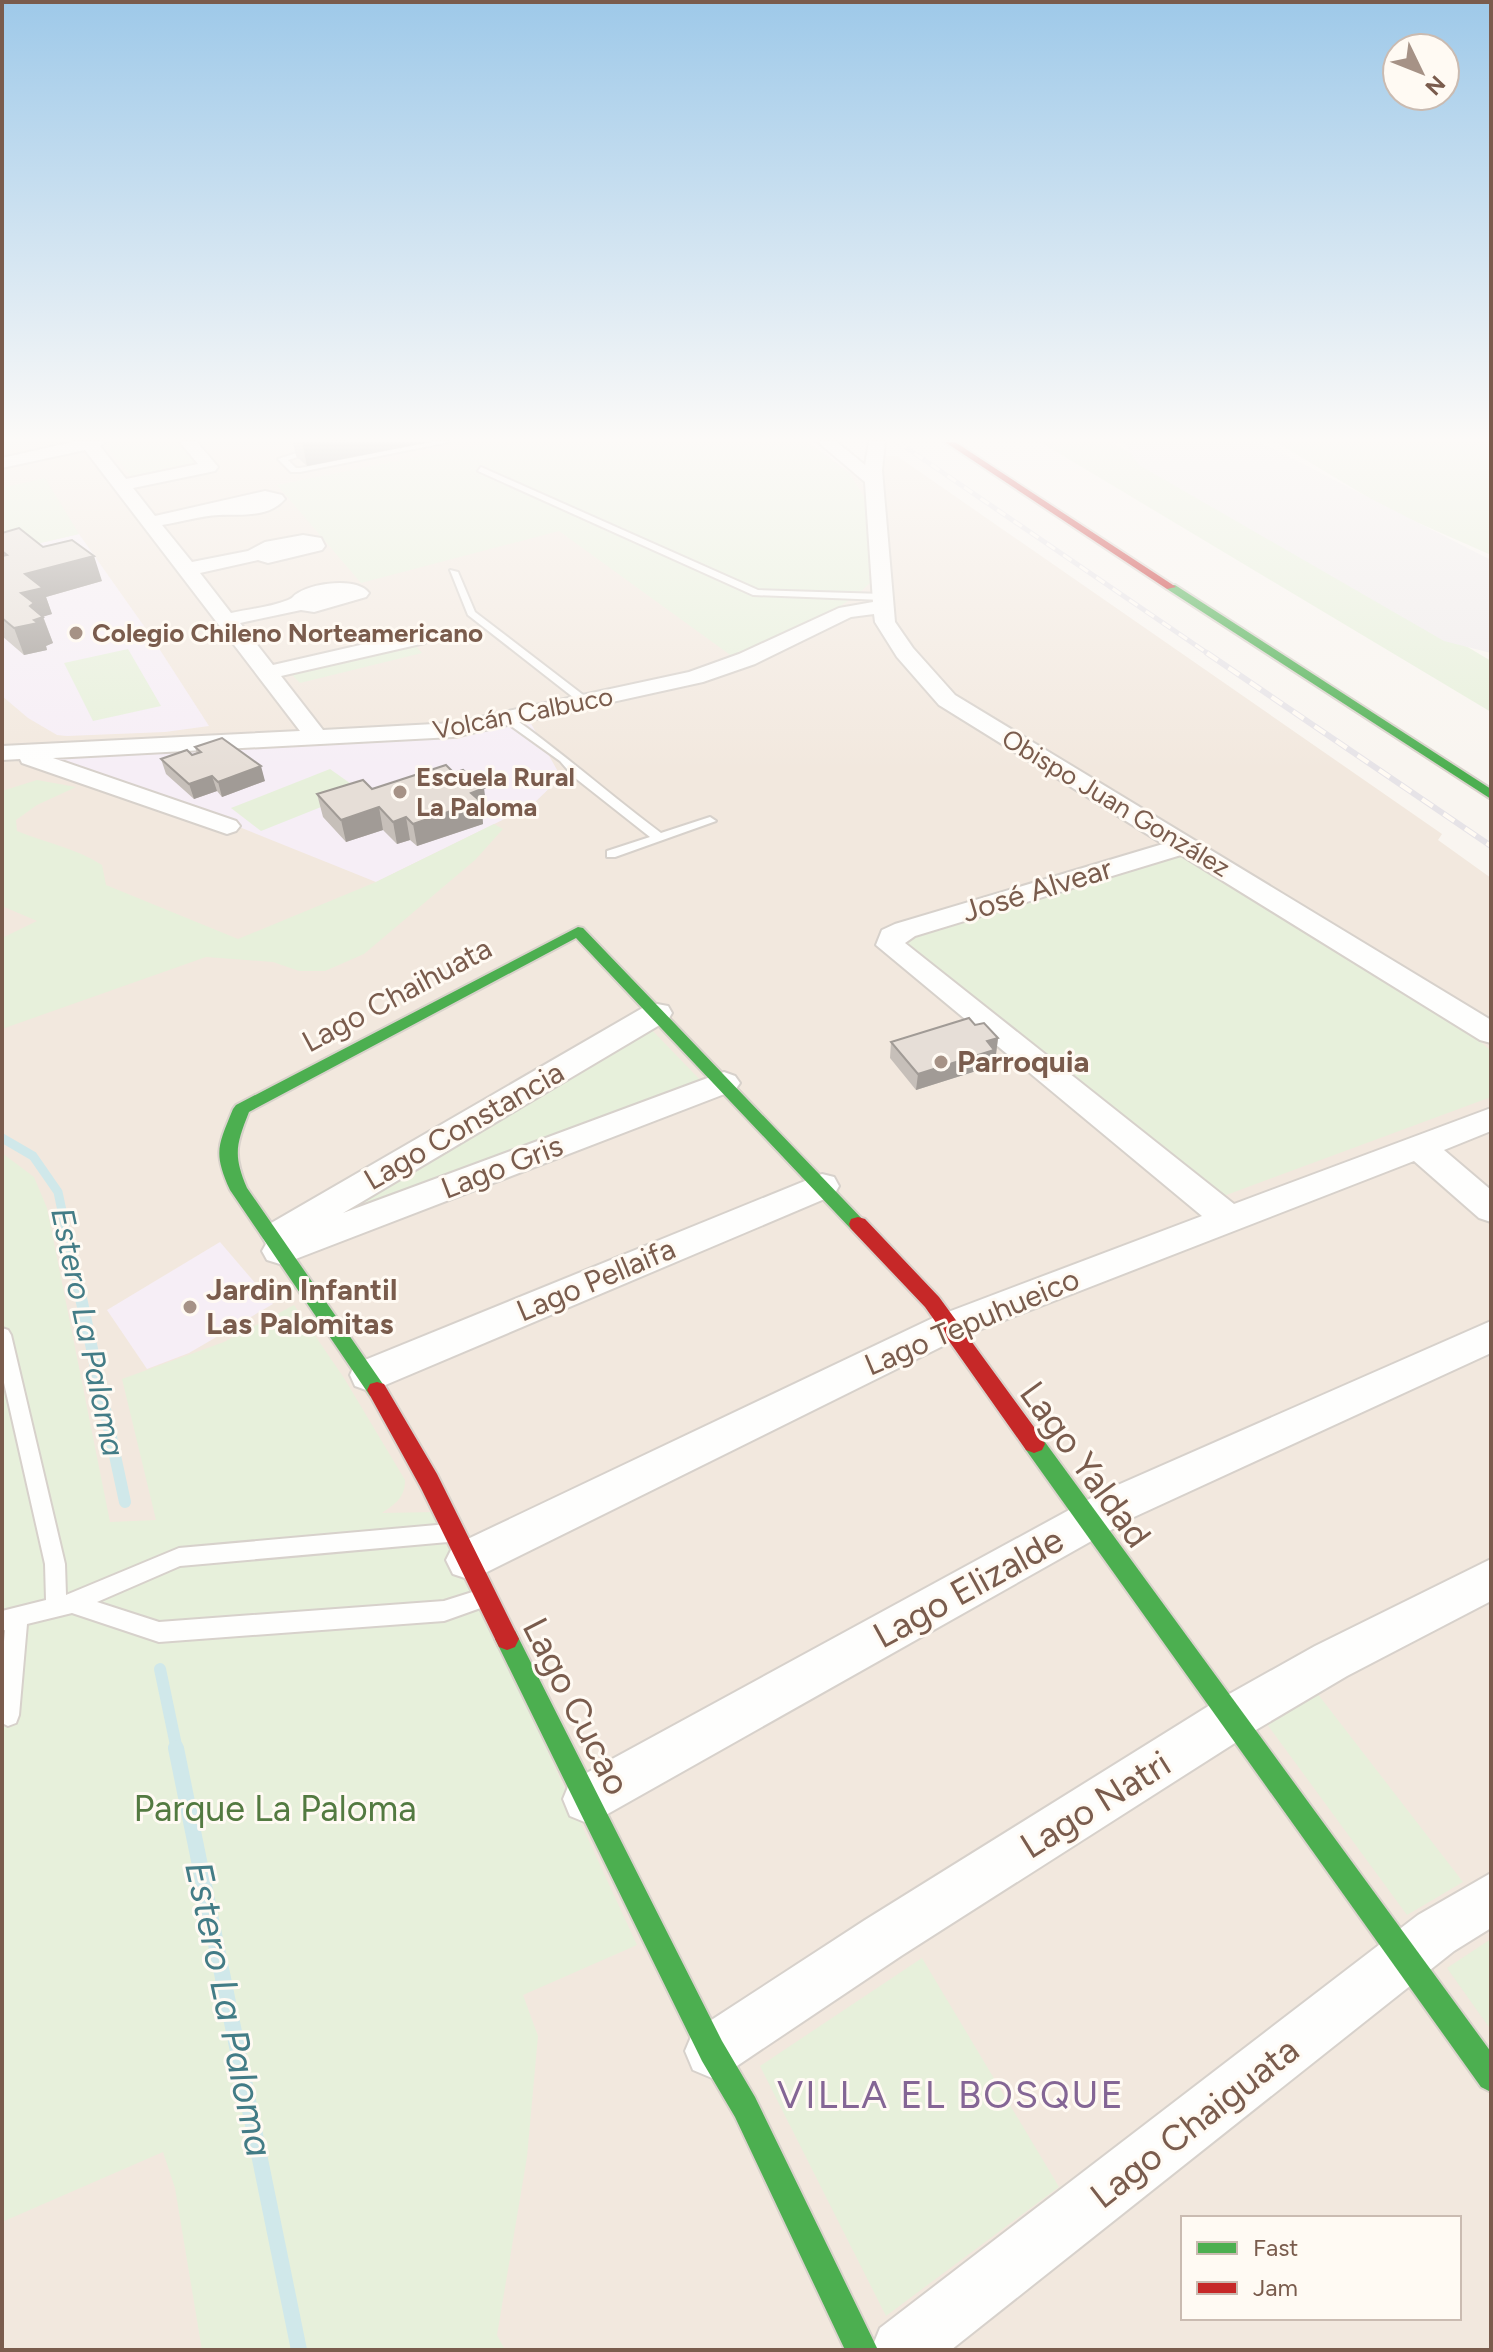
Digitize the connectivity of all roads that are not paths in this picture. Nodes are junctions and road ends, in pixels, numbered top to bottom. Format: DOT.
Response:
graph roads {
  1 [pos="174,552"];
  2 [pos="665,552"];
  3 [pos="879,552"];
  4 [pos="1118,552"];
  5 [pos="1152,552"];
  6 [pos="257,555"];
  7 [pos="1157,555"];
  8 [pos="188,569"];
  9 [pos="453,572"];
  10 [pos="883,602"];
  11 [pos="299,604"];
  12 [pos="227,620"];
  13 [pos="422,647"];
  14 [pos="275,682"];
  15 [pos="587,703"];
  16 [pos="508,719"];
  17 [pos="316,736"];
  18 [pos="6,748"];
  19 [pos="1491,795"];
  20 [pos="710,821"];
  21 [pos="227,826"];
  22 [pos="659,838"];
  23 [pos="1186,845"];
  24 [pos="611,854"];
  25 [pos="578,931"];
  26 [pos="657,1013"];
  27 [pos="1491,1033"];
  28 [pos="724,1083"];
  29 [pos="242,1109"];
  30 [pos="1491,1119"];
  31 [pos="1419,1147"];
  32 [pos="822,1186"];
  33 [pos="1491,1209"];
  34 [pos="1229,1219"];
  35 [pos="276,1245"];
  36 [pos="948,1327"];
  37 [pos="2,1335"];
  38 [pos="1491,1336"];
  39 [pos="369,1375"];
  40 [pos="1087,1520"];
  41 [pos="461,1546"];
  42 [pos="1491,1579"];
  43 [pos="486,1596"];
  44 [pos="64,1604"];
  45 [pos="9,1619"];
  46 [pos="8,1715"];
  47 [pos="1232,1718"];
  48 [pos="587,1799"];
  49 [pos="1491,1899"];
  50 [pos="1406,1957"];
  51 [pos="712,2051"];
  52 [pos="1491,2077"];
  53 [pos="862,2350"];
  54 [pos="902,2350"];
  1 -- 8 [label="street"];
  2 -- 10 [label="lane"];
  3 -- 10 [label="street, Obispo Juan González"];
  4 -- 19 [label="street"];
  5 -- 7 [label="street"];
  6 -- 8 [label="street"];
  8 -- 12 [label="street"];
  9 -- 15 [label="lane"];
  10 -- 15 [label="street, Volcán Calbuco"];
  10 -- 23 [label="street, Obispo Juan González"];
  11 -- 12 [label="street"];
  12 -- 14 [label="street"];
  13 -- 14 [label="street"];
  14 -- 17 [label="street"];
  15 -- 16 [label="street, Volcán Calbuco"];
  16 -- 17 [label="street, Volcán Calbuco"];
  16 -- 22 [label="lane"];
  17 -- 18 [label="street, Volcán Calbuco"];
  18 -- 21 [label="street"];
  20 -- 22 [label="lane"];
  22 -- 24 [label="lane"];
  23 -- 27 [label="street, Obispo Juan González"];
  23 -- 34 [label="street, José Alvear"];
  25 -- 26 [label="street, Lago Yaldad"];
  25 -- 29 [label="street, Lago Chaihuata"];
  26 -- 28 [label="street, Lago Yaldad"];
  26 -- 35 [label="street, Lago Constancia"];
  28 -- 32 [label="street, Lago Yaldad"];
  28 -- 35 [label="street, Lago Gris"];
  29 -- 35 [label="street, Lago Cucao"];
  30 -- 31 [label="street, Lago Tepuhueico"];
  31 -- 33 [label="street"];
  31 -- 34 [label="street, Lago Tepuhueico"];
  32 -- 36 [label="street, Lago Yaldad"];
  32 -- 39 [label="street, Lago Pellaifa"];
  34 -- 36 [label="street, Lago Tepuhueico"];
  35 -- 39 [label="street, Lago Cucao"];
  36 -- 40 [label="street, Lago Yaldad"];
  36 -- 41 [label="street, Lago Tepuhueico"];
  37 -- 44 [label="lane"];
  38 -- 40 [label="street, Lago Elizalde"];
  39 -- 41 [label="street, Lago Cucao"];
  40 -- 47 [label="street, Lago Yaldad"];
  40 -- 48 [label="street, Lago Elizalde"];
  41 -- 43 [label="street, Lago Cucao"];
  41 -- 44 [label="lane"];
  42 -- 47 [label="street, Lago Natri"];
  43 -- 44 [label="lane"];
  43 -- 48 [label="street, Lago Cucao"];
  44 -- 45 [label="lane"];
  45 -- 46 [label="lane"];
  47 -- 50 [label="street, Lago Yaldad"];
  47 -- 51 [label="street, Lago Natri"];
  48 -- 51 [label="street, Lago Cucao"];
  49 -- 50 [label="street, Lago Chaiguata"];
  50 -- 52 [label="street, Lago Yaldad"];
  50 -- 54 [label="street, Lago Chaiguata"];
  51 -- 53 [label="street, Lago Cucao"];
}
